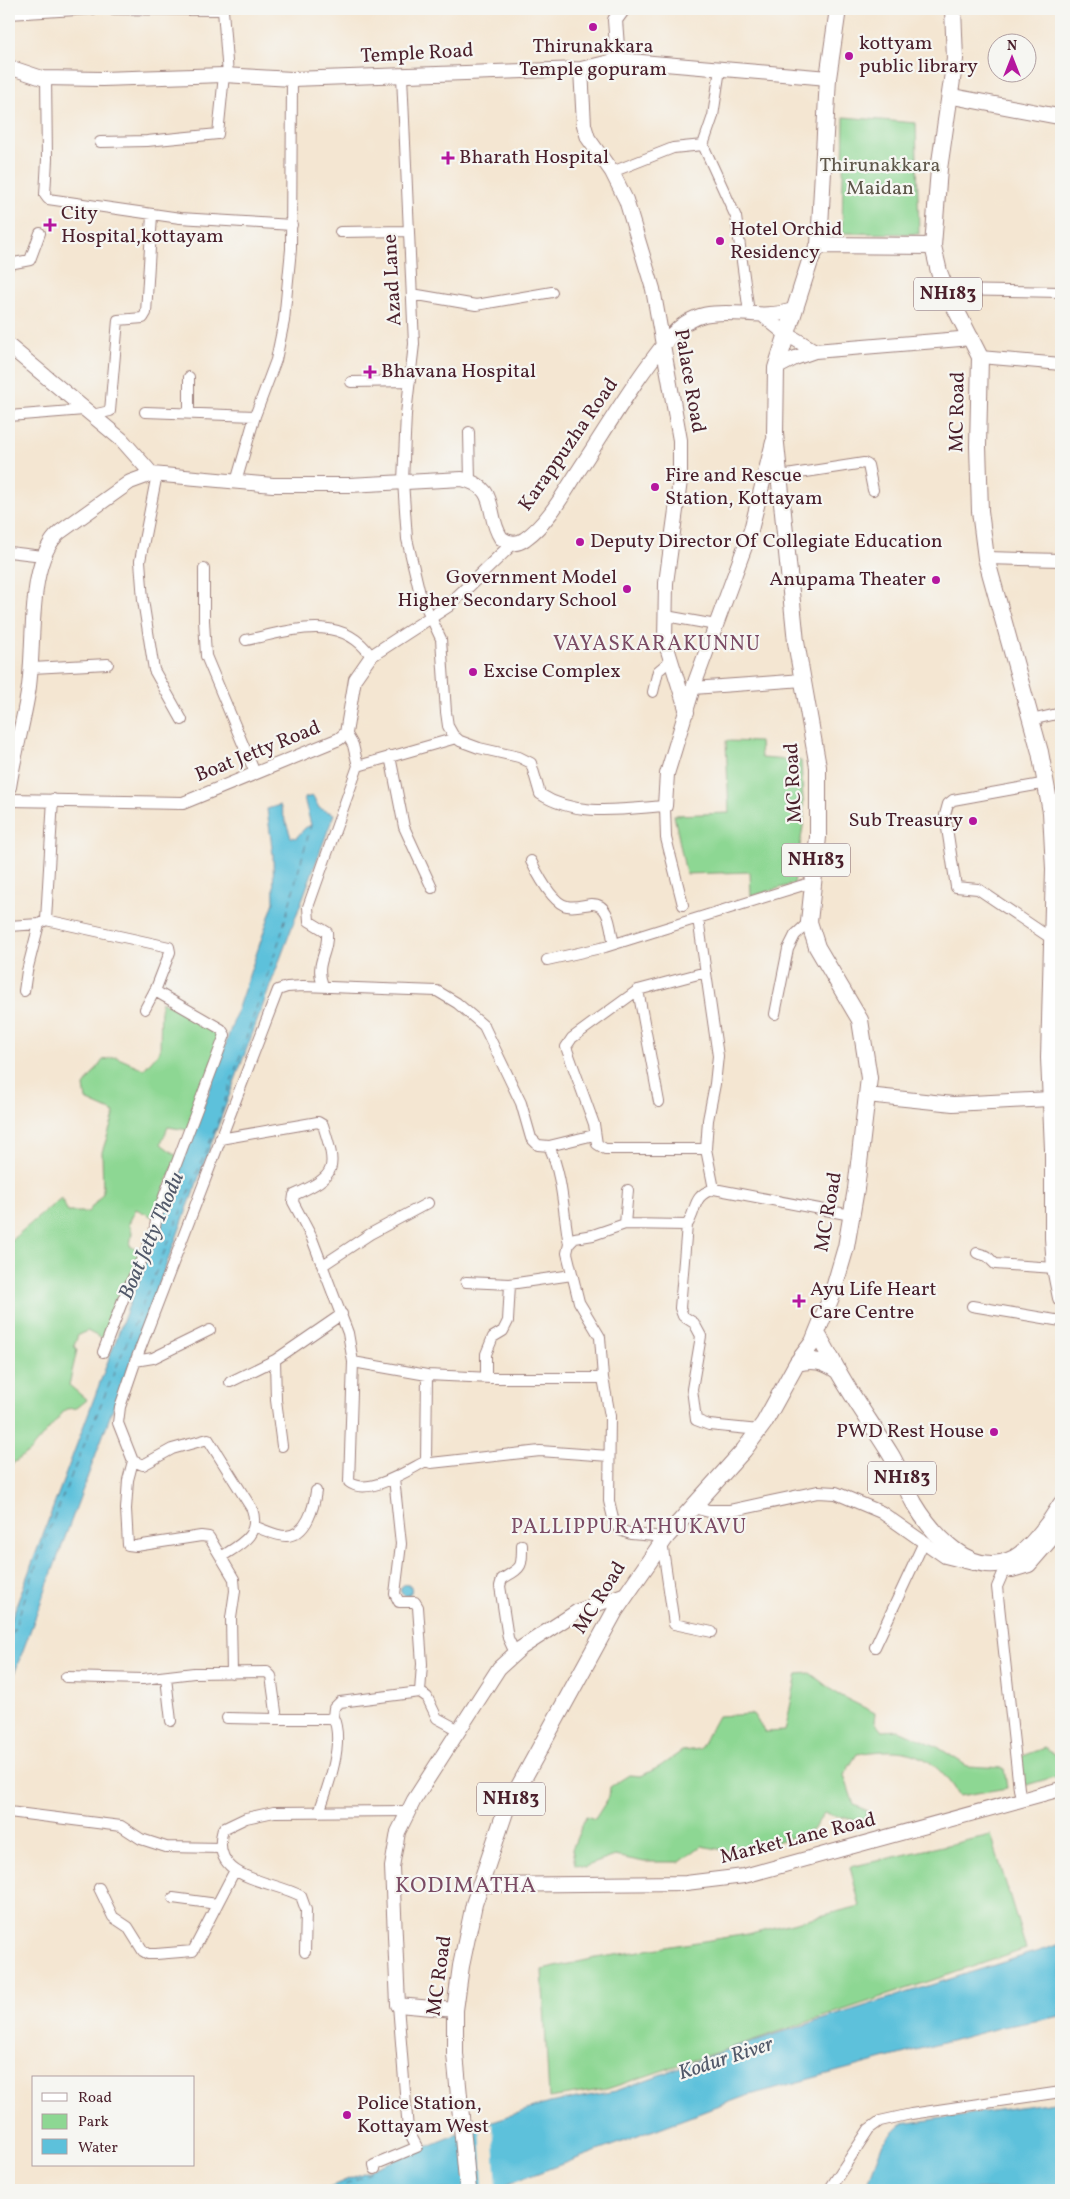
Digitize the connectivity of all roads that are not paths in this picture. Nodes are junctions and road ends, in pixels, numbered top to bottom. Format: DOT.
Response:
graph roads {
  1 [pos="93,9"];
  2 [pos="104,9"];
  3 [pos="838,9"];
  4 [pos="953,9"];
  5 [pos="156,10"];
  6 [pos="223,10"];
  7 [pos="20,11"];
  8 [pos="9,14"];
  9 [pos="615,16"];
  10 [pos="618,60"];
  11 [pos="9,67"];
  12 [pos="581,68"];
  13 [pos="720,68"];
  14 [pos="226,75"];
  15 [pos="402,76"];
  16 [pos="46,78"];
  17 [pos="828,78"];
  18 [pos="292,79"];
  19 [pos="950,96"];
  20 [pos="1061,117"];
  21 [pos="100,142"];
  22 [pos="702,145"];
  23 [pos="612,172"];
  24 [pos="152,215"];
  25 [pos="292,225"];
  26 [pos="407,231"];
  27 [pos="340,232"];
  28 [pos="40,233"];
  29 [pos="819,245"];
  30 [pos="933,246"];
  31 [pos="9,264"];
  32 [pos="946,290"];
  33 [pos="552,292"];
  34 [pos="1061,292"];
  35 [pos="412,294"];
  36 [pos="793,310"];
  37 [pos="749,313"];
  38 [pos="764,316"];
  39 [pos="785,333"];
  40 [pos="972,338"];
  41 [pos="9,346"];
  42 [pos="662,347"];
  43 [pos="815,351"];
  44 [pos="980,357"];
  45 [pos="1061,364"];
  46 [pos="776,368"];
  47 [pos="189,377"];
  48 [pos="410,381"];
  49 [pos="351,382"];
  50 [pos="88,412"];
  51 [pos="145,412"];
  52 [pos="188,412"];
  53 [pos="9,416"];
  54 [pos="254,416"];
  55 [pos="469,432"];
  56 [pos="776,434"];
  57 [pos="154,474"];
  58 [pos="780,476"];
  59 [pos="404,481"];
  60 [pos="470,481"];
  61 [pos="236,482"];
  62 [pos="873,490"];
  63 [pos="512,544"];
  64 [pos="9,552"];
  65 [pos="43,556"];
  66 [pos="986,558"];
  67 [pos="1061,560"];
  68 [pos="204,568"];
  69 [pos="666,616"];
  70 [pos="431,617"];
  71 [pos="716,626"];
  72 [pos="246,640"];
  73 [pos="371,656"];
  74 [pos="670,660"];
  75 [pos="108,664"];
  76 [pos="32,668"];
  77 [pos="803,680"];
  78 [pos="693,688"];
  79 [pos="653,692"];
  80 [pos="687,712"];
  81 [pos="1061,713"];
  82 [pos="182,720"];
  83 [pos="1031,720"];
  84 [pos="346,732"];
  85 [pos="456,738"];
  86 [pos="390,756"];
  87 [pos="10,766"];
  88 [pos="358,766"];
  89 [pos="255,773"];
  90 [pos="1047,783"];
  91 [pos="9,787"];
  92 [pos="53,799"];
  93 [pos="9,800"];
  94 [pos="665,806"];
  95 [pos="531,861"];
  96 [pos="813,882"];
  97 [pos="432,888"];
  98 [pos="683,905"];
  99 [pos="698,918"];
  100 [pos="42,922"];
  101 [pos="809,922"];
  102 [pos="9,926"];
  103 [pos="1052,939"];
  104 [pos="614,944"];
  105 [pos="547,960"];
  106 [pos="706,972"];
  107 [pos="323,986"];
  108 [pos="155,990"];
  109 [pos="638,990"];
  110 [pos="24,991"];
  111 [pos="145,1009"];
  112 [pos="1055,1012"];
  113 [pos="775,1014"];
  114 [pos="867,1094"];
  115 [pos="1050,1100"];
  116 [pos="659,1102"];
  117 [pos="594,1135"];
  118 [pos="220,1140"];
  119 [pos="549,1146"];
  120 [pos="706,1149"];
  121 [pos="1057,1170"];
  122 [pos="714,1189"];
  123 [pos="628,1190"];
  124 [pos="428,1203"];
  125 [pos="851,1215"];
  126 [pos="625,1224"];
  127 [pos="687,1225"];
  128 [pos="570,1244"];
  129 [pos="977,1253"];
  130 [pos="323,1265"];
  131 [pos="1055,1268"];
  132 [pos="572,1275"];
  133 [pos="466,1282"];
  134 [pos="510,1284"];
  135 [pos="1061,1298"];
  136 [pos="972,1306"];
  137 [pos="342,1314"];
  138 [pos="1061,1321"];
  139 [pos="210,1330"];
  140 [pos="818,1334"];
  141 [pos="103,1352"];
  142 [pos="275,1360"];
  143 [pos="135,1361"];
  144 [pos="353,1362"];
  145 [pos="797,1363"];
  146 [pos="838,1371"];
  147 [pos="427,1374"];
  148 [pos="486,1378"];
  149 [pos="602,1378"];
  150 [pos="230,1382"];
  151 [pos="759,1430"];
  152 [pos="282,1446"];
  153 [pos="609,1456"];
  154 [pos="133,1461"];
  155 [pos="426,1461"];
  156 [pos="394,1478"];
  157 [pos="316,1491"];
  158 [pos="1061,1504"];
  159 [pos="693,1507"];
  160 [pos="256,1527"];
  161 [pos="1061,1528"];
  162 [pos="664,1539"];
  163 [pos="923,1544"];
  164 [pos="522,1545"];
  165 [pos="222,1557"];
  166 [pos="986,1564"];
  167 [pos="1010,1566"];
  168 [pos="626,1594"];
  169 [pos="712,1632"];
  170 [pos="875,1647"];
  171 [pos="515,1653"];
  172 [pos="232,1674"];
  173 [pos="66,1677"];
  174 [pos="166,1678"];
  175 [pos="420,1692"];
  176 [pos="333,1717"];
  177 [pos="226,1718"];
  178 [pos="276,1718"];
  179 [pos="171,1721"];
  180 [pos="459,1730"];
  181 [pos="1061,1789"];
  182 [pos="1022,1801"];
  183 [pos="408,1811"];
  184 [pos="9,1812"];
  185 [pos="319,1812"];
  186 [pos="221,1848"];
  187 [pos="235,1870"];
  188 [pos="479,1885"];
  189 [pos="99,1888"];
  190 [pos="173,1898"];
  191 [pos="216,1904"];
  192 [pos="305,1952"];
  193 [pos="398,2005"];
  194 [pos="456,2010"];
  195 [pos="1061,2092"];
  196 [pos="375,2169"];
  197 [pos="468,2190"];
  198 [pos="829,2190"];
  1 -- 7 [label="street"];
  2 -- 5 [label="street"];
  3 -- 17 [label="highway, NH183"];
  4 -- 19 [label="highway, MC Road / NH183"];
  5 -- 6 [label="street"];
  6 -- 14 [label="street"];
  7 -- 8 [label="street"];
  9 -- 10 [label="main road"];
  10 -- 12 [label="main road, Temple Road"];
  10 -- 13 [label="main road, Temple Road"];
  11 -- 16 [label="main road, Temple Road"];
  12 -- 15 [label="main road, Temple Road"];
  12 -- 23 [label="main road, Palace Road"];
  13 -- 17 [label="main road, Temple Road"];
  13 -- 22 [label="street"];
  14 -- 16 [label="main road, Temple Road"];
  14 -- 18 [label="main road, Temple Road"];
  14 -- 21 [label="street"];
  15 -- 18 [label="main road, Temple Road"];
  15 -- 26 [label="street, Azad Lane"];
  16 -- 24 [label="street"];
  17 -- 29 [label="highway, NH183"];
  18 -- 25 [label="street"];
  19 -- 20 [label="main road"];
  19 -- 30 [label="highway, MC Road / NH183"];
  22 -- 23 [label="street"];
  22 -- 37 [label="street"];
  23 -- 42 [label="main road, Palace Road"];
  24 -- 25 [label="street"];
  24 -- 50 [label="street"];
  25 -- 54 [label="street"];
  26 -- 27 [label="street"];
  26 -- 35 [label="street, Azad Lane"];
  28 -- 31 [label="street"];
  29 -- 30 [label="highway"];
  29 -- 36 [label="highway, NH183"];
  30 -- 32 [label="highway, MC Road / NH183"];
  32 -- 34 [label="street"];
  32 -- 40 [label="highway, MC Road / NH183"];
  33 -- 35 [label="street"];
  35 -- 48 [label="street, Azad Lane"];
  36 -- 38 [label="main road, Karappuzha Road"];
  36 -- 39 [label="highway, NH183"];
  37 -- 38 [label="main road, Karappuzha Road"];
  37 -- 42 [label="main road, Karappuzha Road"];
  38 -- 39 [label="main road, Karappuzha Road"];
  39 -- 43 [label="main road, Karappuzha Road"];
  39 -- 46 [label="highway, MC Road / NH183"];
  40 -- 43 [label="main road"];
  40 -- 44 [label="highway, MC Road / NH183"];
  41 -- 50 [label="main road"];
  42 -- 63 [label="main road, Karappuzha Road"];
  42 -- 69 [label="main road, Palace Road"];
  43 -- 46 [label="main road"];
  44 -- 45 [label="street"];
  44 -- 66 [label="highway, MC Road / NH183"];
  46 -- 56 [label="highway, MC Road / NH183"];
  47 -- 52 [label="street"];
  48 -- 49 [label="street"];
  48 -- 59 [label="street, Azad Lane"];
  50 -- 53 [label="street"];
  50 -- 57 [label="main road"];
  51 -- 52 [label="street"];
  52 -- 54 [label="street"];
  54 -- 61 [label="street"];
  55 -- 60 [label="street"];
  56 -- 58 [label="highway, MC Road / NH183"];
  56 -- 71 [label="main road"];
  57 -- 61 [label="main road"];
  57 -- 65 [label="main road"];
  57 -- 82 [label="street"];
  58 -- 62 [label="street"];
  58 -- 77 [label="highway, MC Road / NH183"];
  59 -- 60 [label="main road"];
  59 -- 61 [label="main road"];
  59 -- 70 [label="street, Azad Lane"];
  60 -- 63 [label="main road, Karappuzha Road"];
  63 -- 70 [label="street, Boat Jetty Road"];
  64 -- 65 [label="street"];
  65 -- 76 [label="main road"];
  66 -- 67 [label="street"];
  66 -- 83 [label="highway, MC Road / NH183"];
  68 -- 89 [label="street"];
  69 -- 71 [label="street"];
  69 -- 74 [label="main road, Palace Road"];
  70 -- 73 [label="street, Boat Jetty Road"];
  70 -- 85 [label="street, Azad Lane"];
  71 -- 78 [label="main road"];
  72 -- 73 [label="street"];
  73 -- 84 [label="street, Boat Jetty Road"];
  74 -- 79 [label="street"];
  74 -- 80 [label="main road, Palace Road"];
  75 -- 76 [label="street"];
  76 -- 87 [label="main road"];
  77 -- 78 [label="street"];
  77 -- 96 [label="highway, MC Road / NH183"];
  78 -- 80 [label="main road"];
  80 -- 94 [label="main road"];
  81 -- 83 [label="street"];
  83 -- 90 [label="highway, MC Road / NH183"];
  84 -- 88 [label="street"];
  84 -- 89 [label="street, Boat Jetty Road"];
  85 -- 86 [label="street"];
  85 -- 94 [label="street"];
  86 -- 88 [label="street"];
  86 -- 97 [label="street"];
  87 -- 91 [label="main road"];
  88 -- 107 [label="street"];
  89 -- 92 [label="street, Boat Jetty Road"];
  90 -- 103 [label="highway, MC Road / NH183"];
  90 -- 103 [label="street"];
  92 -- 93 [label="street, Boat Jetty Road"];
  92 -- 100 [label="street"];
  94 -- 98 [label="street"];
  95 -- 104 [label="street"];
  96 -- 99 [label="street"];
  96 -- 101 [label="highway, MC Road / NH183"];
  99 -- 104 [label="street"];
  99 -- 106 [label="street"];
  100 -- 102 [label="street"];
  100 -- 108 [label="street"];
  100 -- 110 [label="street"];
  101 -- 113 [label="street"];
  101 -- 114 [label="highway, MC Road / NH183"];
  103 -- 112 [label="highway, MC Road / NH183"];
  104 -- 105 [label="street"];
  106 -- 109 [label="street"];
  106 -- 120 [label="street"];
  107 -- 118 [label="street"];
  107 -- 119 [label="street"];
  108 -- 111 [label="street"];
  108 -- 141 [label="street"];
  109 -- 116 [label="street"];
  109 -- 117 [label="street"];
  112 -- 115 [label="highway, MC Road / NH183"];
  114 -- 115 [label="main road"];
  114 -- 125 [label="highway, MC Road / NH183"];
  115 -- 121 [label="highway, MC Road / NH183"];
  117 -- 119 [label="street"];
  117 -- 120 [label="street"];
  118 -- 130 [label="street"];
  118 -- 143 [label="street"];
  119 -- 128 [label="street"];
  120 -- 122 [label="street"];
  121 -- 131 [label="highway, MC Road / NH183"];
  122 -- 125 [label="street"];
  122 -- 127 [label="street"];
  123 -- 126 [label="street"];
  124 -- 130 [label="street"];
  125 -- 140 [label="highway, MC Road / NH183"];
  126 -- 127 [label="street"];
  126 -- 128 [label="street"];
  127 -- 151 [label="street"];
  128 -- 132 [label="street"];
  129 -- 131 [label="street"];
  130 -- 137 [label="street"];
  131 -- 135 [label="highway, MC Road / NH183"];
  132 -- 134 [label="street"];
  132 -- 149 [label="street"];
  133 -- 134 [label="street"];
  134 -- 148 [label="street"];
  136 -- 138 [label="street"];
  137 -- 142 [label="street"];
  137 -- 144 [label="street"];
  139 -- 143 [label="street"];
  140 -- 145 [label="highway, MC Road / NH183"];
  140 -- 146 [label="highway"];
  142 -- 150 [label="street"];
  142 -- 152 [label="street"];
  143 -- 154 [label="street"];
  144 -- 147 [label="street"];
  144 -- 156 [label="street"];
  145 -- 146 [label="highway"];
  145 -- 151 [label="highway, MC Road / NH183"];
  146 -- 166 [label="highway, NH183"];
  147 -- 148 [label="street"];
  147 -- 155 [label="street"];
  148 -- 149 [label="street"];
  149 -- 153 [label="street"];
  151 -- 159 [label="highway, MC Road / NH183"];
  153 -- 155 [label="street"];
  153 -- 162 [label="street"];
  154 -- 160 [label="street"];
  154 -- 165 [label="street"];
  155 -- 156 [label="street"];
  156 -- 175 [label="street"];
  157 -- 160 [label="street"];
  158 -- 167 [label="highway"];
  159 -- 162 [label="highway, MC Road / NH183"];
  159 -- 163 [label="street"];
  160 -- 165 [label="street"];
  161 -- 167 [label="main road"];
  162 -- 168 [label="highway, MC Road / NH183"];
  162 -- 169 [label="street"];
  163 -- 166 [label="street"];
  163 -- 170 [label="street"];
  164 -- 171 [label="street"];
  165 -- 172 [label="street"];
  166 -- 167 [label="highway, NH183"];
  167 -- 182 [label="street"];
  168 -- 171 [label="main road"];
  168 -- 188 [label="highway, MC Road / NH183"];
  171 -- 180 [label="main road"];
  172 -- 174 [label="street"];
  172 -- 178 [label="street"];
  173 -- 174 [label="street"];
  174 -- 179 [label="street"];
  175 -- 176 [label="street"];
  175 -- 180 [label="street"];
  176 -- 178 [label="street"];
  176 -- 185 [label="street"];
  177 -- 178 [label="street"];
  180 -- 183 [label="main road"];
  181 -- 182 [label="main road, Market Lane Road"];
  182 -- 188 [label="main road, Market Lane Road"];
  183 -- 185 [label="street"];
  183 -- 193 [label="main road"];
  184 -- 186 [label="street"];
  185 -- 186 [label="street"];
  186 -- 187 [label="street"];
  187 -- 191 [label="street"];
  187 -- 192 [label="street"];
  188 -- 194 [label="highway, MC Road / NH183"];
  189 -- 191 [label="street"];
  190 -- 191 [label="street"];
  193 -- 194 [label="main road"];
  193 -- 196 [label="street"];
  194 -- 197 [label="highway, MC Road / NH183"];
  195 -- 198 [label="street"];
}
